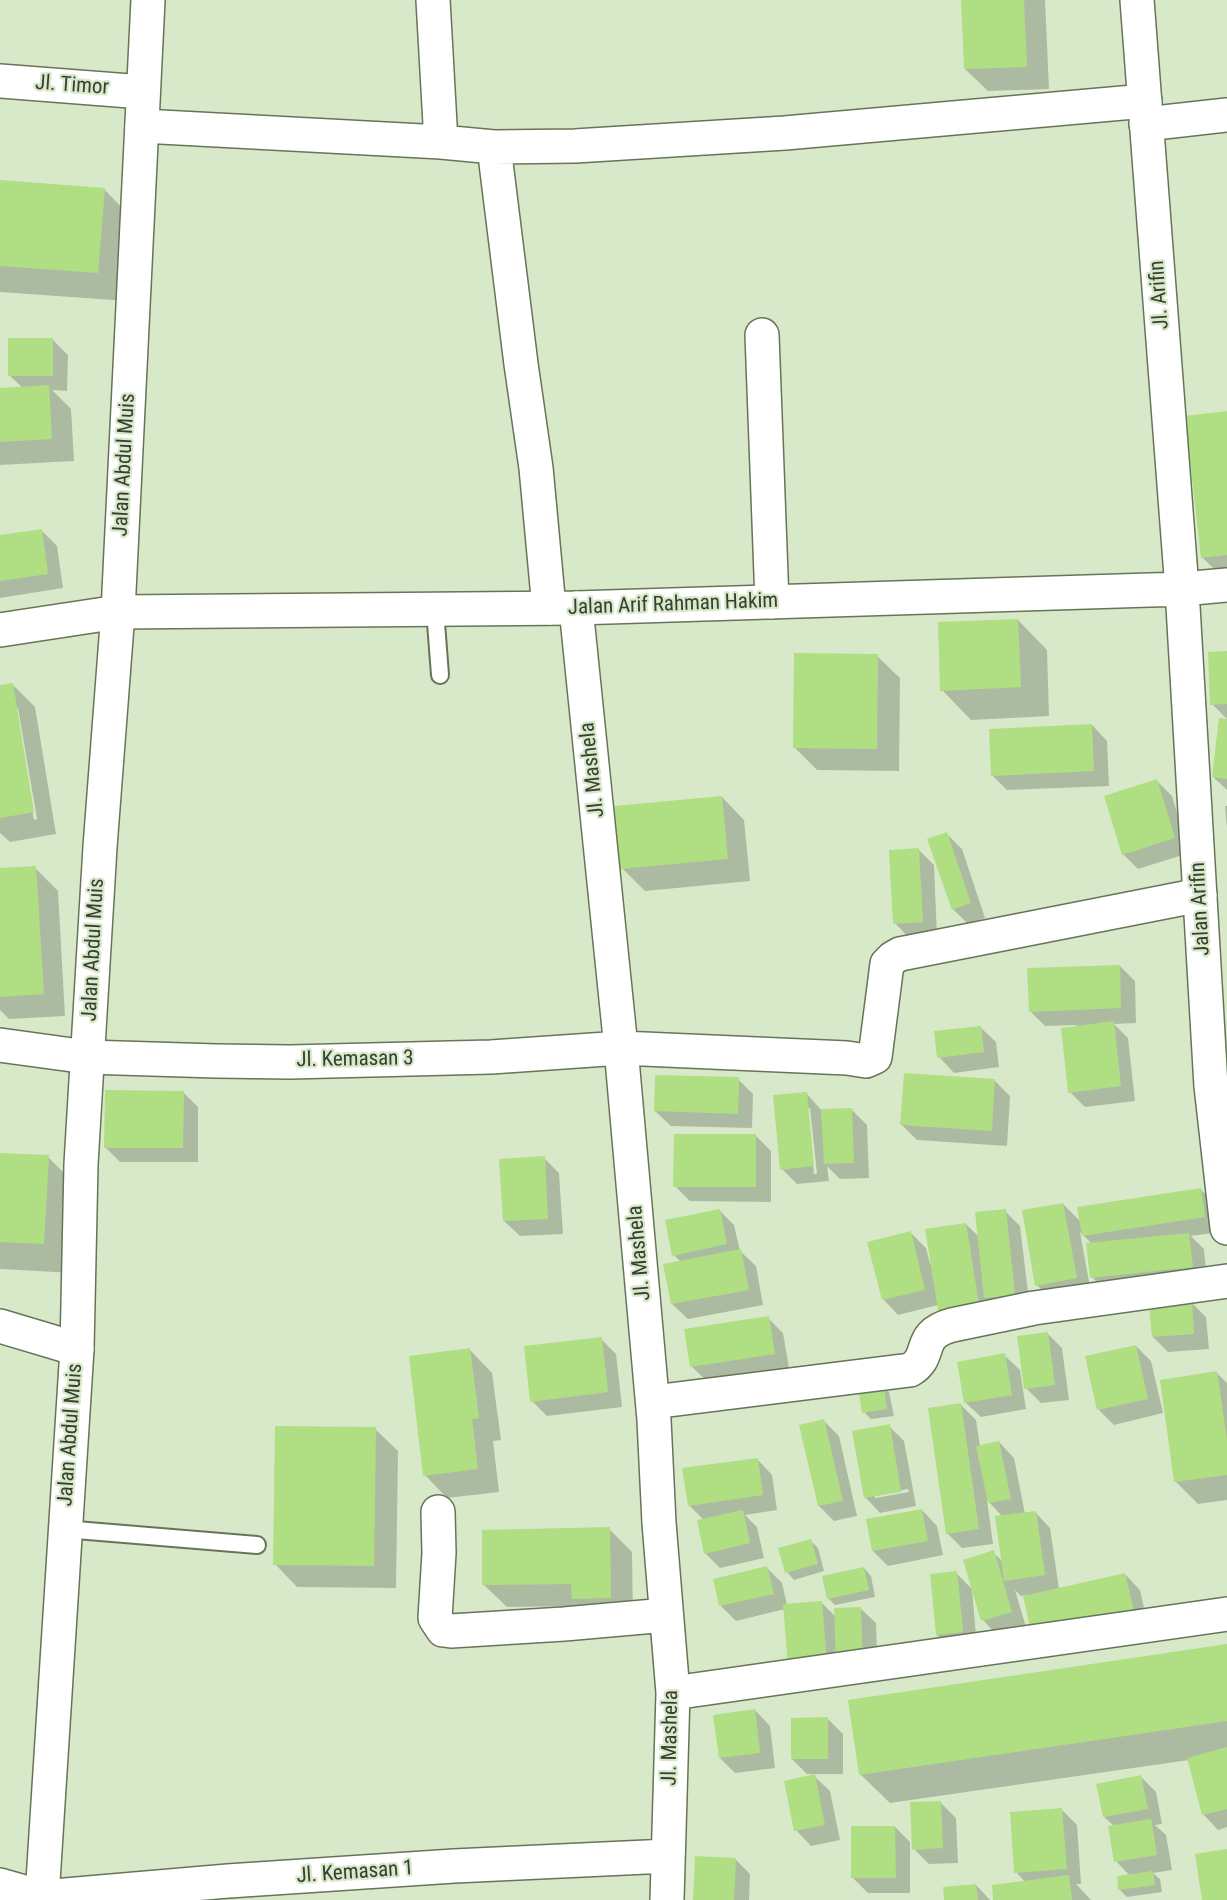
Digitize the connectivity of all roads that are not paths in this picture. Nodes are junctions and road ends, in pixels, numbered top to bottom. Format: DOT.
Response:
graph roads {
  1 [pos="148,0"];
  2 [pos="433,0"];
  3 [pos="1137,0"];
  4 [pos="0,81"];
  5 [pos="143,92"];
  6 [pos="1145,112"];
  7 [pos="1227,115"];
  8 [pos="142,126"];
  9 [pos="441,142"];
  10 [pos="494,147"];
  11 [pos="762,335"];
  12 [pos="1227,585"];
  13 [pos="1182,589"];
  14 [pos="772,602"];
  15 [pos="563,608"];
  16 [pos="435,610"];
  17 [pos="118,612"];
  18 [pos="0,630"];
  19 [pos="440,675"];
  20 [pos="1200,895"];
  21 [pos="0,1045"];
  22 [pos="621,1048"];
  23 [pos="87,1057"];
  24 [pos="1220,1121"];
  25 [pos="1227,1228"];
  26 [pos="1227,1281"];
  27 [pos="0,1326"];
  28 [pos="77,1349"];
  29 [pos="652,1402"];
  30 [pos="438,1512"];
  31 [pos="64,1529"];
  32 [pos="257,1545"];
  33 [pos="1227,1614"];
  34 [pos="666,1615"];
  35 [pos="673,1693"];
  36 [pos="668,1856"];
  37 [pos="0,1885"];
  38 [pos="228,1891"];
  39 [pos="42,1898"];
  40 [pos="667,1900"];
  1 -- 5 [label="street, Jalan Abdul Muis"];
  2 -- 9 [label="street"];
  3 -- 6 [label="street, Jl. Arifin"];
  4 -- 5 [label="street, Jl. Timor"];
  5 -- 8 [label="street, Jalan Abdul Muis"];
  6 -- 7 [label="street"];
  6 -- 10 [label="street"];
  6 -- 13 [label="street, Jl. Arifin"];
  8 -- 9 [label="street"];
  8 -- 17 [label="street, Jalan Abdul Muis"];
  9 -- 10 [label="street"];
  10 -- 15 [label="street, Jl. Mashela"];
  11 -- 14 [label="street"];
  12 -- 13 [label="street, Jalan Arif Rahman Hakim"];
  13 -- 14 [label="street, Jalan Arif Rahman Hakim"];
  13 -- 20 [label="street, Jalan Arifin"];
  14 -- 15 [label="street, Jalan Arif Rahman Hakim"];
  15 -- 16 [label="street, Jalan Arif Rahman Hakim"];
  15 -- 22 [label="street, Jl. Mashela"];
  16 -- 17 [label="street, Jalan Arif Rahman Hakim"];
  16 -- 19 [label="lane"];
  17 -- 18 [label="street, Jalan Arif Rahman Hakim"];
  17 -- 23 [label="street, Jalan Abdul Muis"];
  20 -- 22 [label="street, Jl. Kemasan 3"];
  20 -- 24 [label="street, Jalan Arifin"];
  21 -- 23 [label="street, Jl. Kemasan 3"];
  22 -- 23 [label="street, Jl. Kemasan 3"];
  22 -- 29 [label="street, Jl. Mashela"];
  23 -- 28 [label="street, Jalan Abdul Muis"];
  24 -- 25 [label="street, Jalan Arifin"];
  26 -- 29 [label="street"];
  27 -- 28 [label="street"];
  28 -- 31 [label="street, Jalan Abdul Muis"];
  29 -- 34 [label="street, Jl. Mashela"];
  30 -- 34 [label="street"];
  31 -- 32 [label="lane"];
  31 -- 39 [label="street, Jalan Abdul Muis"];
  33 -- 35 [label="street"];
  34 -- 35 [label="street, Jl. Mashela"];
  35 -- 36 [label="street, Jl. Mashela"];
  36 -- 38 [label="street, Jl. Kemasan 1"];
  36 -- 40 [label="street, Jl. Mashela"];
  37 -- 39 [label="street"];
  38 -- 39 [label="street, Jl. Kemasan 1"];
}
